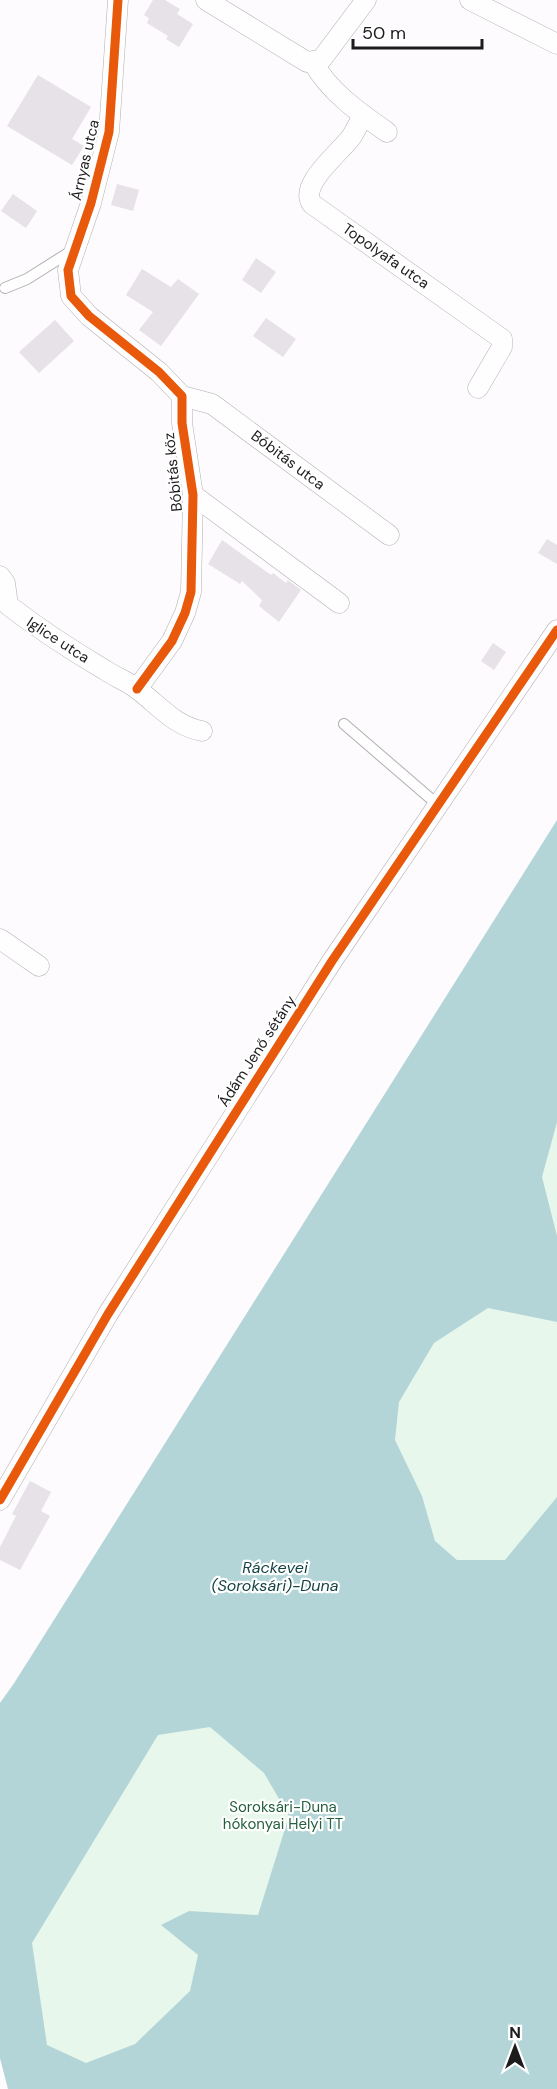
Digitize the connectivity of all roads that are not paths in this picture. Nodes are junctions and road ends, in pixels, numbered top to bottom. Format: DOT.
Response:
graph roads {
  1 [pos="118,0"];
  2 [pos="206,0"];
  3 [pos="366,0"];
  4 [pos="470,0"];
  5 [pos="554,37"];
  6 [pos="313,63"];
  7 [pos="363,115"];
  8 [pos="387,132"];
  9 [pos="76,249"];
  10 [pos="5,288"];
  11 [pos="478,388"];
  12 [pos="183,396"];
  13 [pos="193,495"];
  14 [pos="389,535"];
  15 [pos="0,576"];
  16 [pos="339,603"];
  17 [pos="4,607"];
  18 [pos="557,630"];
  19 [pos="137,689"];
  20 [pos="344,724"];
  21 [pos="202,731"];
  22 [pos="438,805"];
  23 [pos="0,939"];
  24 [pos="39,966"];
  25 [pos="0,1500"];
  1 -- 9 [label="street, Árnyas utca"];
  2 -- 6 [label="street"];
  3 -- 6 [label="street"];
  4 -- 5 [label="street"];
  6 -- 7 [label="street"];
  7 -- 8 [label="street"];
  7 -- 11 [label="street, Topolyafa utca"];
  9 -- 10 [label="lane"];
  9 -- 12 [label="street, Árnyas utca"];
  12 -- 13 [label="street, Bóbitás köz"];
  12 -- 14 [label="street, Bóbitás utca"];
  13 -- 16 [label="street, Bóbitás köz"];
  13 -- 19 [label="street, Bóbitás köz"];
  15 -- 17 [label="street, Iglice utca"];
  17 -- 19 [label="street, Iglice utca"];
  18 -- 22 [label="street, Ádám Jenő sétány"];
  19 -- 21 [label="street, Iglice utca"];
  20 -- 22 [label="lane"];
  22 -- 25 [label="street, Ádám Jenő sétány"];
  23 -- 24 [label="street"];
}
